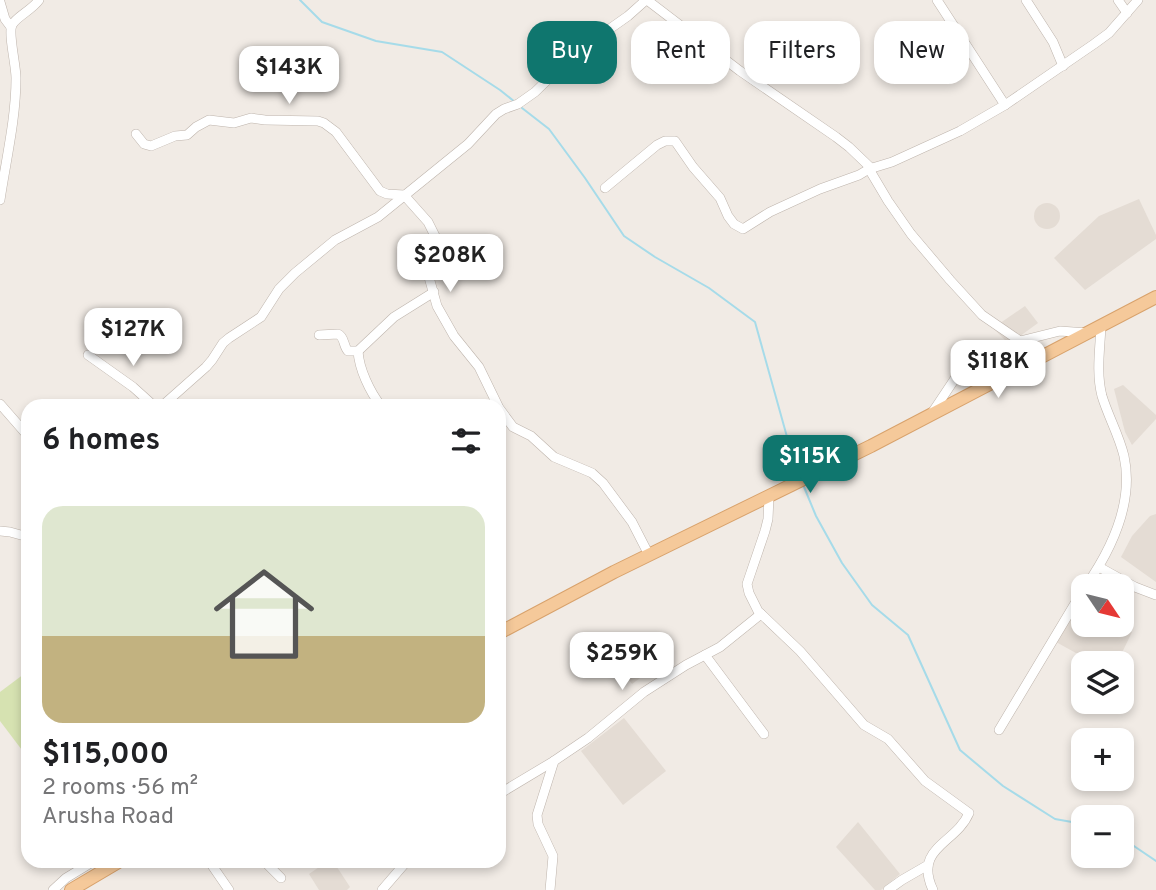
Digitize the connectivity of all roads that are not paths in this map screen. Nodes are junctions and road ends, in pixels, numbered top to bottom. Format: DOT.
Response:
graph roads {
  1 [pos="39,0"];
  2 [pos="646,0"];
  3 [pos="937,0"];
  4 [pos="1026,0"];
  5 [pos="1118,0"];
  6 [pos="1138,0"];
  7 [pos="0,2"];
  8 [pos="1127,13"];
  9 [pos="9,25"];
  10 [pos="0,33"];
  11 [pos="1063,66"];
  12 [pos="1005,105"];
  13 [pos="136,134"];
  14 [pos="870,169"];
  15 [pos="605,188"];
  16 [pos="404,195"];
  17 [pos="0,200"];
  18 [pos="434,292"];
  19 [pos="1156,297"];
  20 [pos="1101,326"];
  21 [pos="1087,333"];
  22 [pos="319,335"];
  23 [pos="1020,341"];
  24 [pos="358,351"];
  25 [pos="88,355"];
  26 [pos="146,399"];
  27 [pos="170,399"];
  28 [pos="376,399"];
  29 [pos="495,399"];
  30 [pos="0,404"];
  31 [pos="931,414"];
  32 [pos="506,417"];
  33 [pos="21,428"];
  34 [pos="775,494"];
  35 [pos="0,531"];
  36 [pos="21,535"];
  37 [pos="649,555"];
  38 [pos="1099,567"];
  39 [pos="1094,574"];
  40 [pos="1156,595"];
  41 [pos="1071,610"];
  42 [pos="761,614"];
  43 [pos="506,629"];
  44 [pos="705,655"];
  45 [pos="999,730"];
  46 [pos="764,734"];
  47 [pos="554,761"];
  48 [pos="506,790"];
  49 [pos="928,865"];
  50 [pos="82,868"];
  51 [pos="108,868"];
  52 [pos="214,868"];
  53 [pos="271,868"];
  54 [pos="401,868"];
  55 [pos="281,878"];
  56 [pos="53,890"];
  57 [pos="71,890"];
  58 [pos="229,890"];
  59 [pos="382,890"];
  60 [pos="550,890"];
  61 [pos="888,890"];
  62 [pos="933,890"];
  1 -- 9 [label="street"];
  2 -- 14 [label="street"];
  2 -- 16 [label="street"];
  3 -- 12 [label="street"];
  4 -- 11 [label="street"];
  5 -- 8 [label="street"];
  6 -- 8 [label="street"];
  7 -- 9 [label="street"];
  8 -- 11 [label="street"];
  9 -- 10 [label="street"];
  9 -- 17 [label="street"];
  11 -- 12 [label="street"];
  12 -- 14 [label="street"];
  13 -- 16 [label="street"];
  14 -- 15 [label="street"];
  14 -- 23 [label="street"];
  16 -- 18 [label="street"];
  16 -- 27 [label="street"];
  18 -- 24 [label="street"];
  18 -- 29 [label="street"];
  19 -- 20 [label="main road"];
  20 -- 21 [label="main road"];
  20 -- 38 [label="street"];
  21 -- 23 [label="street"];
  21 -- 31 [label="main road"];
  22 -- 24 [label="street"];
  23 -- 31 [label="street"];
  24 -- 28 [label="street"];
  25 -- 26 [label="street"];
  30 -- 33 [label="street"];
  31 -- 34 [label="main road"];
  32 -- 37 [label="street"];
  34 -- 37 [label="main road"];
  34 -- 42 [label="street"];
  35 -- 36 [label="street"];
  37 -- 43 [label="main road"];
  38 -- 39 [label="street"];
  38 -- 40 [label="street"];
  41 -- 45 [label="street"];
  42 -- 44 [label="street"];
  42 -- 49 [label="street"];
  44 -- 46 [label="street"];
  44 -- 47 [label="street"];
  47 -- 48 [label="street"];
  47 -- 60 [label="street"];
  49 -- 61 [label="street"];
  49 -- 62 [label="street"];
  50 -- 56 [label="street"];
  51 -- 57 [label="main road"];
  52 -- 58 [label="street"];
  53 -- 55 [label="street"];
  54 -- 59 [label="street"];
}
